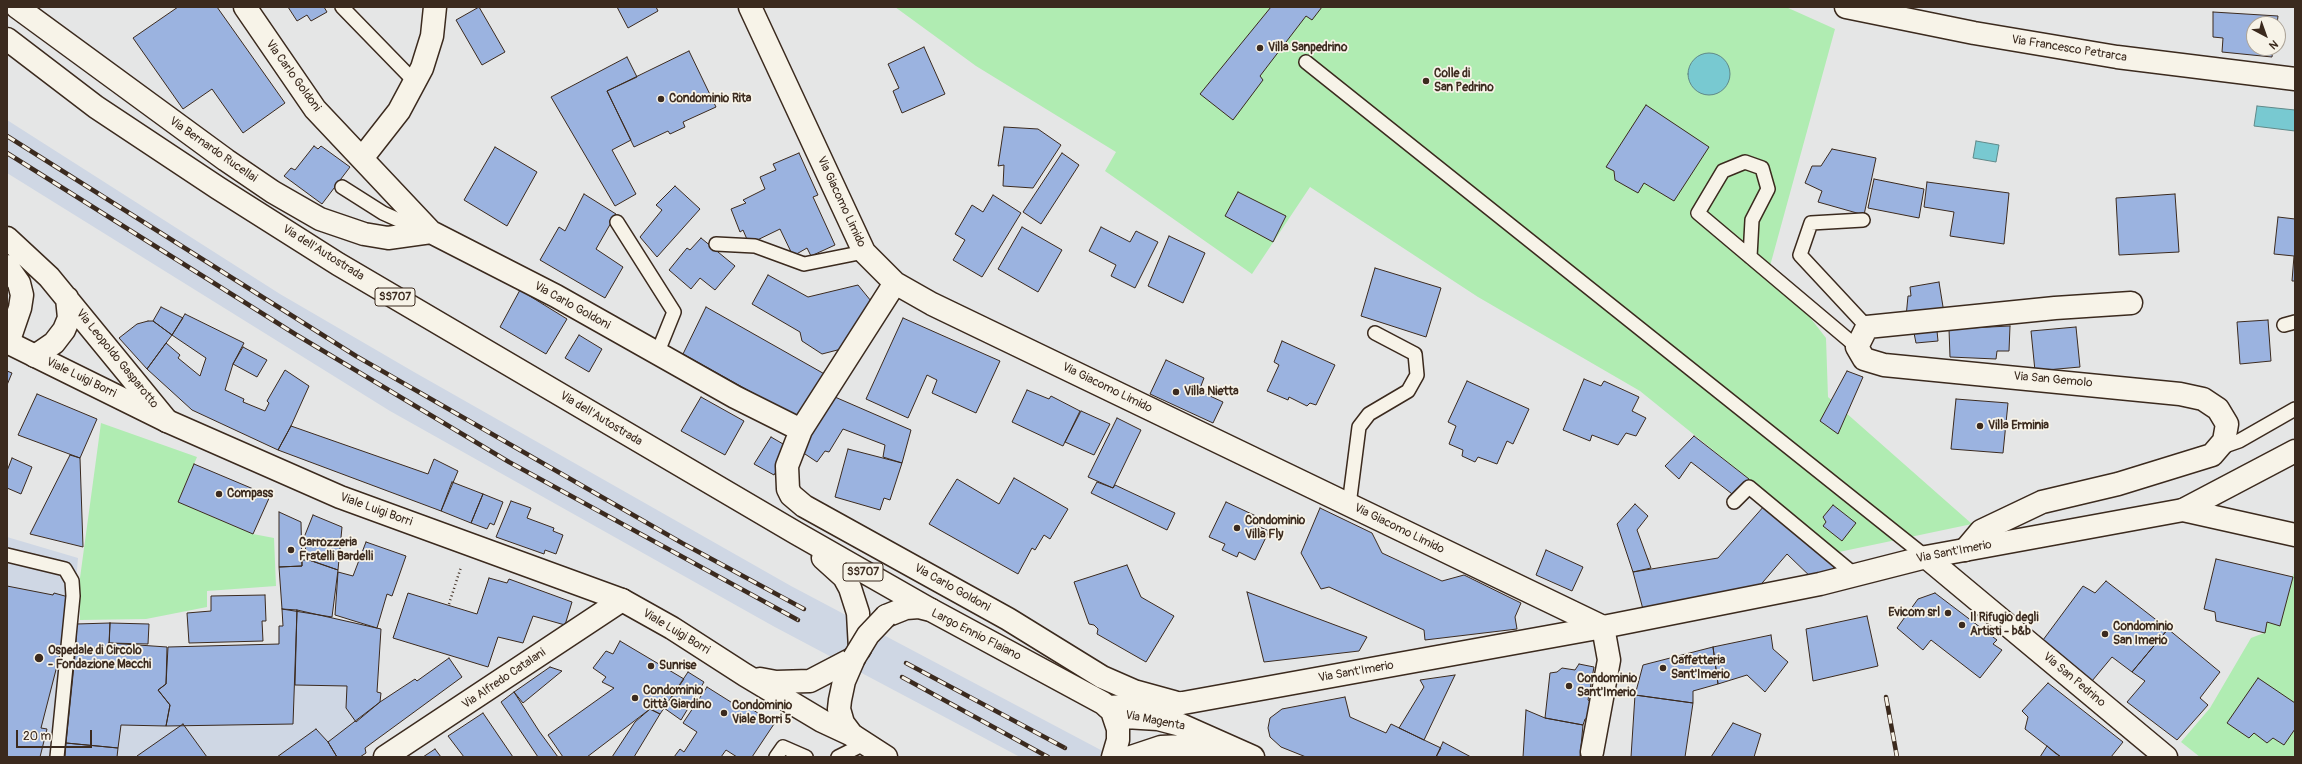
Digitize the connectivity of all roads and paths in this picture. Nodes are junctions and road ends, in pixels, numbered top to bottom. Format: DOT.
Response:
graph roads {
  1 [pos="17,7"];
  2 [pos="245,7"];
  3 [pos="342,7"];
  4 [pos="435,7"];
  5 [pos="750,7"];
  6 [pos="1846,7"];
  7 [pos="7,39"];
  8 [pos="1306,62"];
  9 [pos="2295,79"];
  10 [pos="415,82"];
  11 [pos="363,157"];
  12 [pos="342,187"];
  13 [pos="1863,220"];
  14 [pos="617,222"];
  15 [pos="429,232"];
  16 [pos="7,238"];
  17 [pos="716,244"];
  18 [pos="864,252"];
  19 [pos="1750,256"];
  20 [pos="7,266"];
  21 [pos="895,283"];
  22 [pos="67,298"];
  23 [pos="2131,304"];
  24 [pos="1867,327"];
  25 [pos="1375,333"];
  26 [pos="7,343"];
  27 [pos="1857,347"];
  28 [pos="657,354"];
  29 [pos="35,356"];
  30 [pos="2295,409"];
  31 [pos="167,421"];
  32 [pos="801,430"];
  33 [pos="2219,448"];
  34 [pos="2295,451"];
  35 [pos="1734,502"];
  36 [pos="1349,505"];
  37 [pos="2183,510"];
  38 [pos="796,534"];
  39 [pos="2295,535"];
  40 [pos="1965,550"];
  41 [pos="7,555"];
  42 [pos="1926,557"];
  43 [pos="462,563"];
  44 [pos="1855,575"];
  45 [pos="622,600"];
  46 [pos="449,604"];
  47 [pos="931,610"];
  48 [pos="1603,627"];
  49 [pos="857,654"];
  50 [pos="745,675"];
  51 [pos="1178,703"];
  52 [pos="1110,709"];
  53 [pos="858,740"];
  54 [pos="1116,748"];
  55 [pos="1592,752"];
  56 [pos="1248,755"];
  57 [pos="57,757"];
  58 [pos="385,757"];
  59 [pos="776,757"];
  60 [pos="806,757"];
  61 [pos="838,757"];
  62 [pos="886,757"];
  63 [pos="1131,757"];
  64 [pos="2166,757"];
  1 -- 15 [label="main road, Via Bernardo Rucellai"];
  2 -- 11 [label="main road, Via Carlo Goldoni"];
  3 -- 10 [label="lane"];
  4 -- 10 [label="main road"];
  5 -- 18 [label="main road, Via Giacomo Limido"];
  6 -- 9 [label="main road, Via Francesco Petrarca"];
  7 -- 38 [label="main road, Via dell'Autostrada / SS707"];
  8 -- 42 [label="lane"];
  10 -- 11 [label="main road"];
  11 -- 15 [label="main road, Via Carlo Goldoni"];
  12 -- 15 [label="lane"];
  13 -- 24 [label="lane"];
  14 -- 28 [label="lane"];
  15 -- 28 [label="main road, Via Carlo Goldoni"];
  16 -- 22 [label="main road, Via Leopoldo Gasparotto"];
  17 -- 18 [label="lane"];
  18 -- 21 [label="main road, Via Giacomo Limido"];
  19 -- 19 [label="lane"];
  19 -- 27 [label="lane"];
  20 -- 26 [label="main road"];
  21 -- 32 [label="main road, Via Carlo Goldoni"];
  21 -- 36 [label="main road, Via Giacomo Limido"];
  22 -- 29 [label="main road, Via Leopoldo Gasparotto"];
  22 -- 31 [label="main road, Via Leopoldo Gasparotto"];
  23 -- 24 [label="main road"];
  24 -- 27 [label="main road"];
  25 -- 36 [label="lane"];
  26 -- 29 [label="main road, Viale Luigi Borri"];
  27 -- 33 [label="main road, Via San Gemolo"];
  28 -- 32 [label="main road, Via Carlo Goldoni"];
  29 -- 31 [label="main road, Viale Luigi Borri"];
  30 -- 33 [label="lane"];
  31 -- 45 [label="main road, Viale Luigi Borri"];
  32 -- 51 [label="main road, Via Carlo Goldoni"];
  33 -- 40 [label="main road"];
  34 -- 37 [label="main road, Via Sant'Imerio"];
  35 -- 44 [label="lane"];
  36 -- 48 [label="main road, Via Giacomo Limido"];
  37 -- 39 [label="main road"];
  37 -- 40 [label="main road, Via Sant'Imerio"];
  38 -- 47 [label="main road, SS707"];
  38 -- 49 [label="main road, SS707"];
  40 -- 42 [label="main road, Via Sant'Imerio"];
  41 -- 57 [label="lane"];
  42 -- 44 [label="main road, Via Sant'Imerio"];
  42 -- 64 [label="main road, Via San Pedrino"];
  43 -- 46 [label="path"];
  44 -- 48 [label="main road, Via Sant'Imerio"];
  45 -- 50 [label="main road, Viale Luigi Borri"];
  45 -- 58 [label="main road, Via Alfredo Catalani"];
  47 -- 49 [label="main road, Largo Ennio Flaiano, bridge"];
  47 -- 52 [label="main road, Largo Ennio Flaiano"];
  48 -- 51 [label="main road, Via Sant'Imerio"];
  48 -- 55 [label="main road"];
  49 -- 50 [label="main road, Viale Luigi Borri"];
  49 -- 53 [label="main road, Largo Ennio Flaiano"];
  50 -- 53 [label="main road, Viale Luigi Borri"];
  51 -- 52 [label="main road, Via Sant'Imerio"];
  52 -- 54 [label="main road"];
  52 -- 56 [label="main road, Via Magenta"];
  53 -- 61 [label="lane"];
  53 -- 62 [label="main road, Largo Ennio Flaiano"];
  56 -- 63 [label="main road, Via Magenta"];
  59 -- 60 [label="lane"];
}
